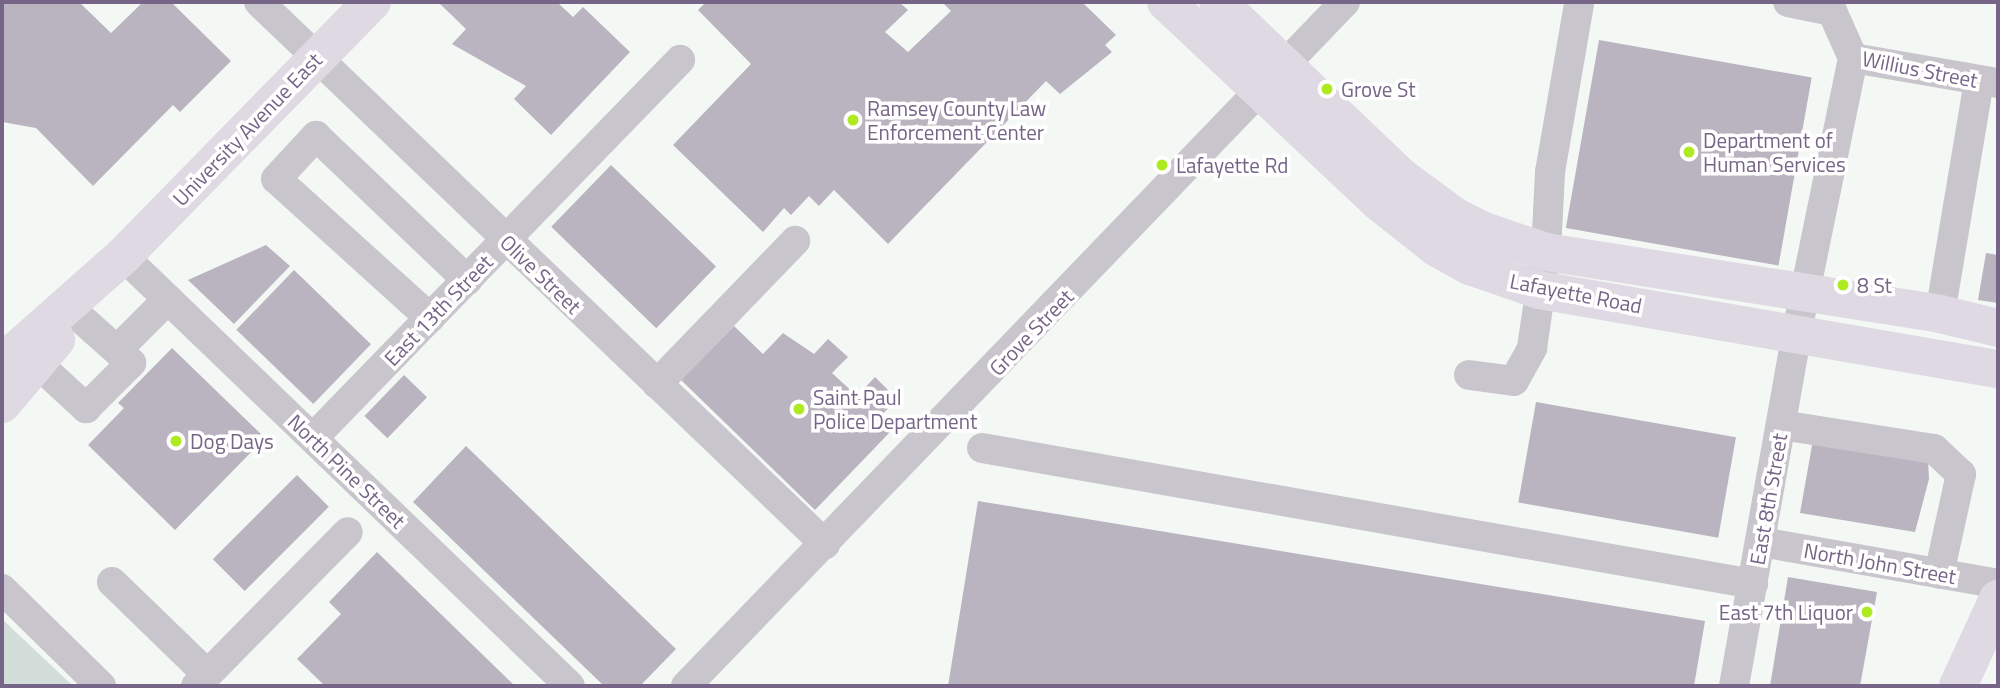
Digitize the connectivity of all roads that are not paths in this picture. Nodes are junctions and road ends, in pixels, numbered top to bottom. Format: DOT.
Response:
graph roads {
  1 [pos="259,2"];
  2 [pos="372,2"];
  3 [pos="1166,2"];
  4 [pos="1217,2"];
  5 [pos="1345,2"];
  6 [pos="1576,2"];
  7 [pos="1787,2"];
  8 [pos="317,58"];
  9 [pos="1853,58"];
  10 [pos="680,61"];
  11 [pos="1274,79"];
  12 [pos="1989,82"];
  13 [pos="506,240"];
  14 [pos="795,241"];
  15 [pos="1546,252"];
  16 [pos="123,256"];
  17 [pos="467,280"];
  18 [pos="1539,290"];
  19 [pos="168,299"];
  20 [pos="1801,312"];
  21 [pos="76,314"];
  22 [pos="1940,314"];
  23 [pos="430,318"];
  24 [pos="1998,328"];
  25 [pos="117,350"];
  26 [pos="20,363"];
  27 [pos="1998,369"];
  28 [pos="1469,375"];
  29 [pos="657,384"];
  30 [pos="2,404"];
  31 [pos="1781,425"];
  32 [pos="313,438"];
  33 [pos="982,448"];
  34 [pos="348,532"];
  35 [pos="1761,542"];
  36 [pos="825,544"];
  37 [pos="1939,574"];
  38 [pos="113,582"];
  39 [pos="1753,584"];
  40 [pos="1998,584"];
  41 [pos="2,589"];
  42 [pos="1998,599"];
  43 [pos="202,680"];
  44 [pos="101,686"];
  45 [pos="570,686"];
  46 [pos="687,686"];
  47 [pos="1734,686"];
  48 [pos="1958,686"];
  1 -- 8 [label="street, Olive Street"];
  2 -- 8 [label="main road, University Avenue East"];
  3 -- 11 [label="main road, Lafayette Road"];
  4 -- 11 [label="main road, Lafayette Road"];
  5 -- 11 [label="street"];
  6 -- 15 [label="street"];
  7 -- 9 [label="street, Willius Street"];
  8 -- 13 [label="street, Olive Street"];
  8 -- 16 [label="main road, University Avenue East"];
  9 -- 12 [label="street, Willius Street"];
  9 -- 20 [label="street, East 8th Street"];
  10 -- 13 [label="street, East 13th Street"];
  11 -- 15 [label="main road, Lafayette Road"];
  11 -- 18 [label="main road, Lafayette Road"];
  11 -- 36 [label="street, Grove Street"];
  12 -- 22 [label="street"];
  13 -- 17 [label="street, East 13th Street"];
  13 -- 29 [label="street, Olive Street"];
  14 -- 29 [label="street"];
  15 -- 18 [label="street"];
  15 -- 20 [label="main road, Lafayette Road"];
  16 -- 19 [label="street, North Pine Street"];
  16 -- 21 [label="main road, University Avenue East"];
  16 -- 26 [label="main road, University Avenue East"];
  17 -- 23 [label="street, East 13th Street"];
  17 -- 23 [label="street"];
  18 -- 20 [label="main road, Lafayette Road"];
  18 -- 28 [label="street"];
  19 -- 25 [label="street"];
  19 -- 32 [label="street, North Pine Street"];
  20 -- 22 [label="main road, Lafayette Road"];
  20 -- 27 [label="main road, Lafayette Road"];
  20 -- 31 [label="street, East 8th Street"];
  21 -- 25 [label="street"];
  21 -- 26 [label="main road, University Avenue East"];
  22 -- 24 [label="main road, Lafayette Road"];
  23 -- 32 [label="street, East 13th Street"];
  25 -- 26 [label="street"];
  26 -- 30 [label="main road, University Avenue East"];
  29 -- 36 [label="street, Olive Street"];
  31 -- 35 [label="street, East 8th Street"];
  31 -- 37 [label="street"];
  32 -- 45 [label="street, North Pine Street"];
  33 -- 39 [label="street"];
  34 -- 43 [label="street"];
  35 -- 37 [label="street, North John Street"];
  35 -- 39 [label="street, East 8th Street"];
  36 -- 46 [label="street, Grove Street"];
  37 -- 40 [label="street, North John Street"];
  38 -- 43 [label="street"];
  39 -- 47 [label="street, East 8th Street"];
  41 -- 44 [label="street"];
  42 -- 48 [label="main road"];
}
